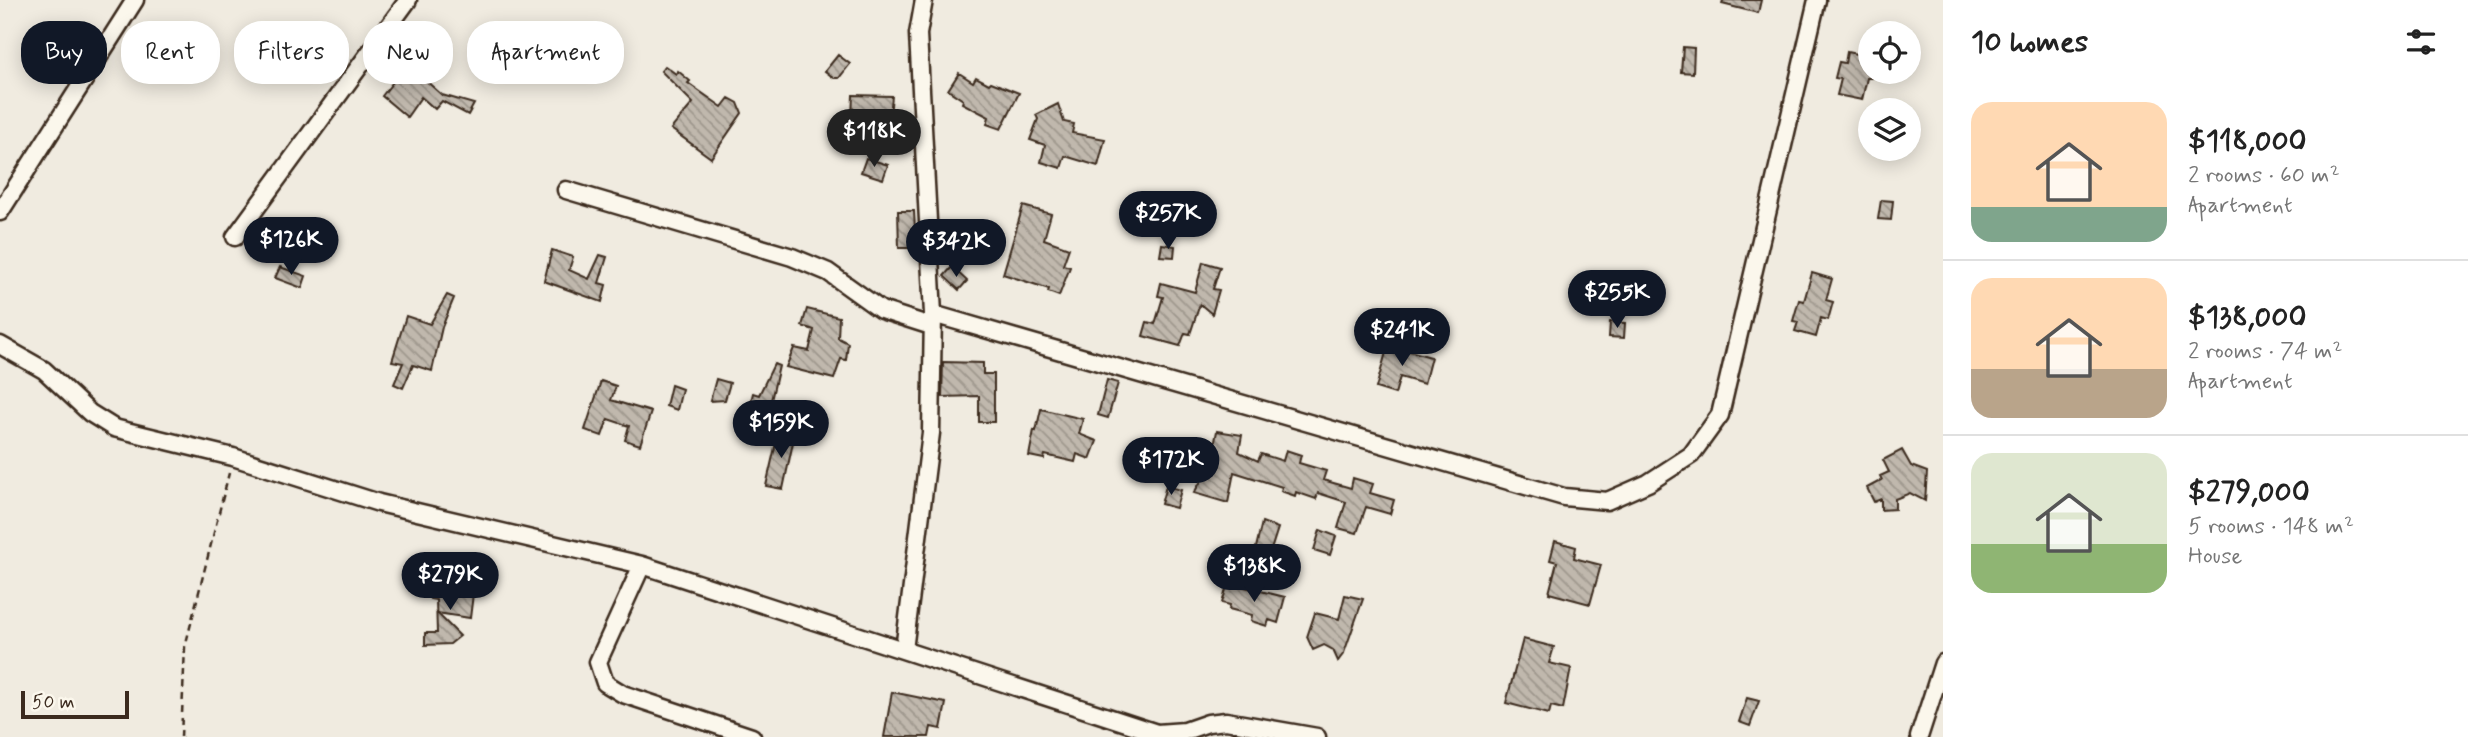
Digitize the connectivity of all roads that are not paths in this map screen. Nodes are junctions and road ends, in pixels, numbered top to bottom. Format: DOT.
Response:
graph roads {
  1 [pos="135,0"];
  2 [pos="408,0"];
  3 [pos="924,0"];
  4 [pos="1817,0"];
  5 [pos="566,190"];
  6 [pos="0,212"];
  7 [pos="235,237"];
  8 [pos="932,320"];
  9 [pos="0,345"];
  10 [pos="642,565"];
  11 [pos="904,650"];
  12 [pos="1943,663"];
  13 [pos="752,737"];
  14 [pos="1317,737"];
  15 [pos="1919,737"];
  1 -- 6 [label="street"];
  2 -- 7 [label="street"];
  3 -- 8 [label="street"];
  4 -- 8 [label="street"];
  5 -- 8 [label="street"];
  8 -- 11 [label="street"];
  9 -- 10 [label="street"];
  10 -- 11 [label="street"];
  10 -- 13 [label="street"];
  11 -- 14 [label="street"];
  12 -- 15 [label="street"];
}
